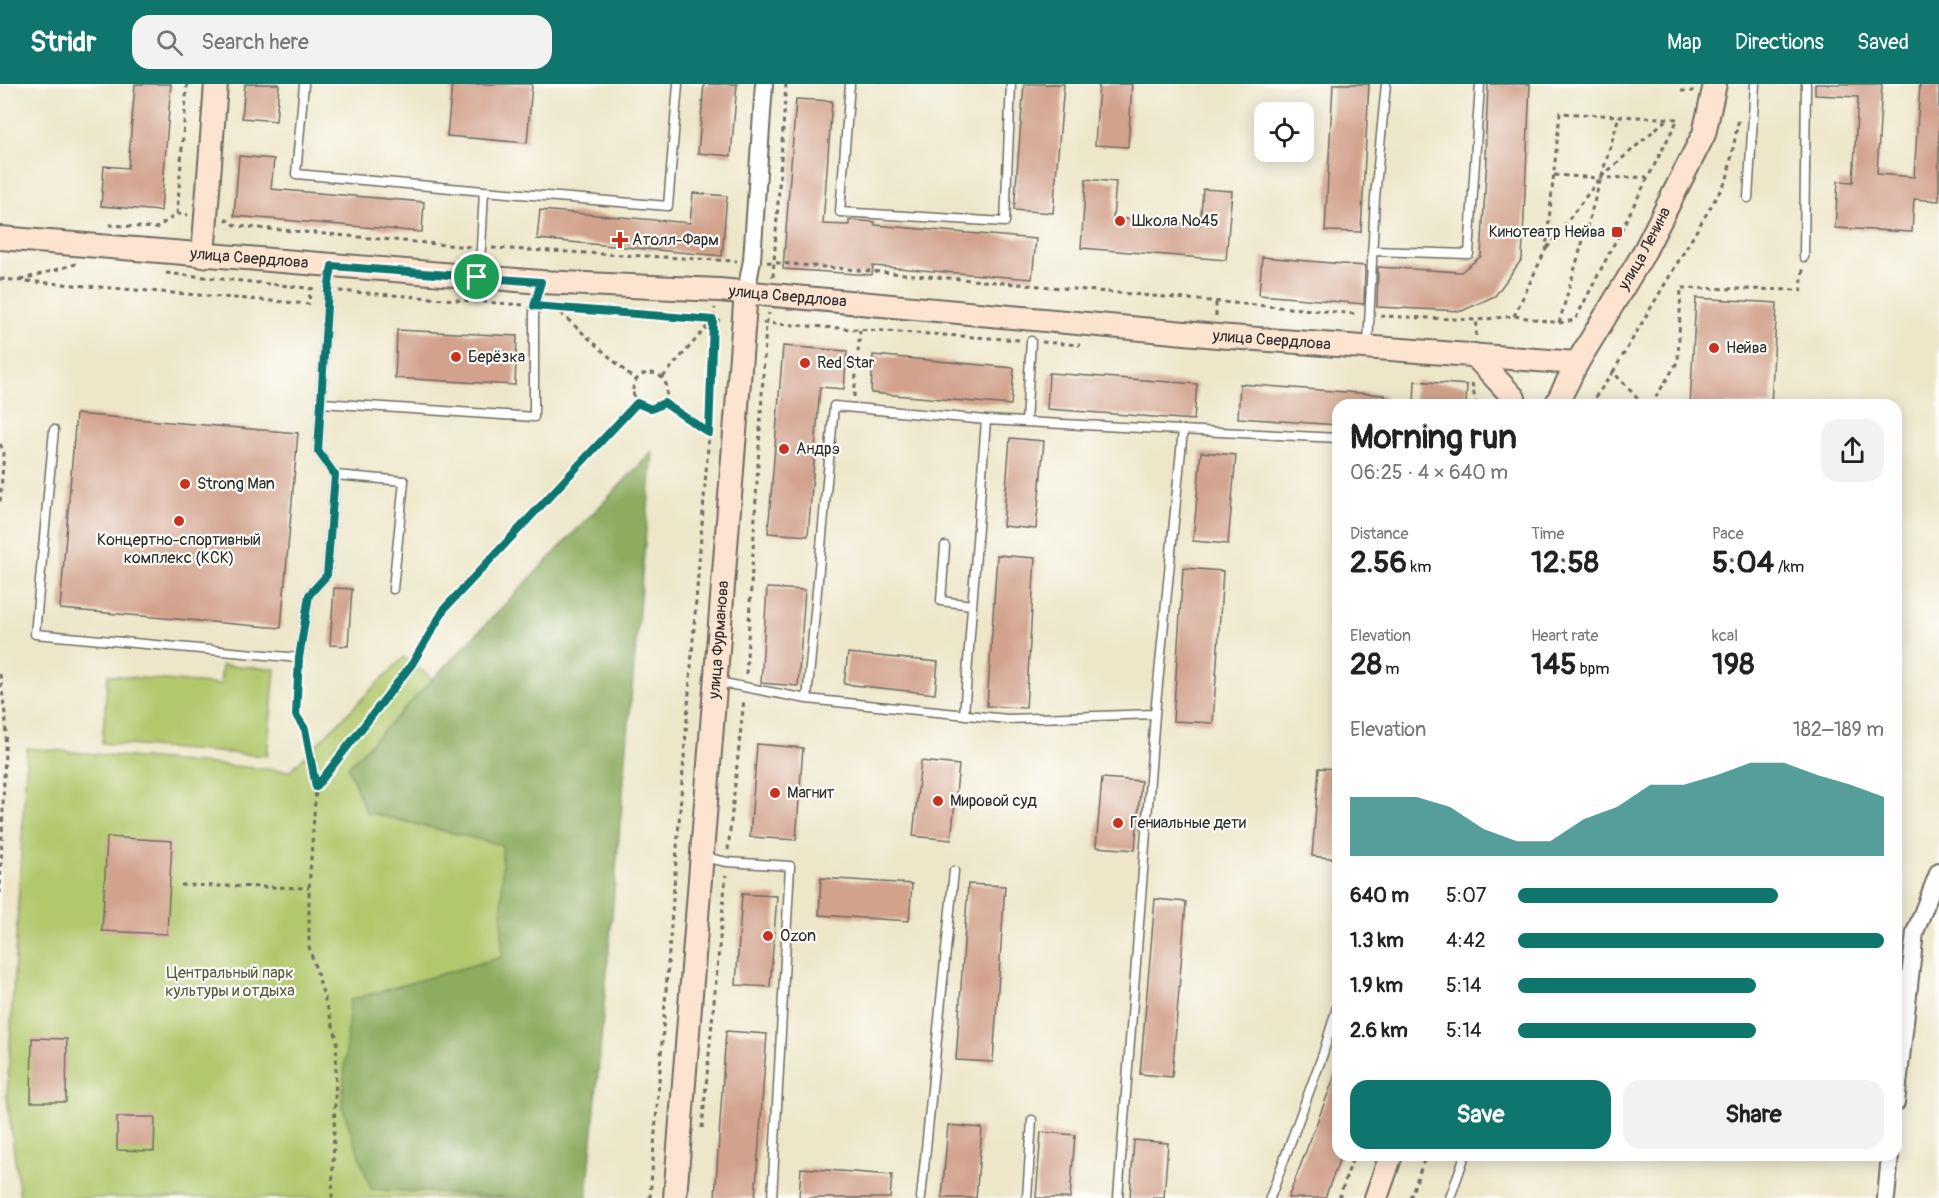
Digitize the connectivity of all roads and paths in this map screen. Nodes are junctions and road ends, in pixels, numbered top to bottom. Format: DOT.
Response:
graph roads {
  1 [pos="187,84"];
  2 [pos="216,84"];
  3 [pos="304,84"];
  4 [pos="678,84"];
  5 [pos="764,84"];
  6 [pos="786,84"];
  7 [pos="850,84"];
  8 [pos="1011,84"];
  9 [pos="1386,84"];
  10 [pos="1480,84"];
  11 [pos="1755,84"];
  12 [pos="1806,84"];
  13 [pos="1714,88"];
  14 [pos="1681,92"];
  15 [pos="1739,115"];
  16 [pos="1619,116"];
  17 [pos="1668,119"];
  18 [pos="1554,175"];
  19 [pos="1647,177"];
  20 [pos="1600,178"];
  21 [pos="484,190"];
  22 [pos="1748,198"];
  23 [pos="156,228"];
  24 [pos="0,238"];
  25 [pos="1546,249"];
  26 [pos="1372,251"];
  27 [pos="203,256"];
  28 [pos="1804,257"];
  29 [pos="80,263"];
  30 [pos="332,266"];
  31 [pos="156,272"];
  32 [pos="477,277"];
  33 [pos="0,279"];
  34 [pos="20,280"];
  35 [pos="541,282"];
  36 [pos="310,289"];
  37 [pos="328,290"];
  38 [pos="746,292"];
  39 [pos="534,306"];
  40 [pos="554,307"];
  41 [pos="1369,315"];
  42 [pos="1514,316"];
  43 [pos="713,320"];
  44 [pos="1558,323"];
  45 [pos="766,324"];
  46 [pos="860,330"];
  47 [pos="1031,341"];
  48 [pos="1368,346"];
  49 [pos="1577,363"];
  50 [pos="1472,364"];
  51 [pos="1613,372"];
  52 [pos="663,377"];
  53 [pos="635,380"];
  54 [pos="1475,399"];
  55 [pos="1514,399"];
  56 [pos="1559,399"];
  57 [pos="1594,399"];
  58 [pos="1638,399"];
  59 [pos="1655,399"];
  60 [pos="322,403"];
  61 [pos="637,403"];
  62 [pos="664,403"];
  63 [pos="853,408"];
  64 [pos="986,420"];
  65 [pos="1026,422"];
  66 [pos="54,430"];
  67 [pos="1183,430"];
  68 [pos="709,433"];
  69 [pos="1332,438"];
  70 [pos="0,444"];
  71 [pos="335,475"];
  72 [pos="0,502"];
  73 [pos="945,546"];
  74 [pos="393,589"];
  75 [pos="972,605"];
  76 [pos="299,658"];
  77 [pos="0,674"];
  78 [pos="714,682"];
  79 [pos="746,687"];
  80 [pos="807,699"];
  81 [pos="1155,714"];
  82 [pos="964,715"];
  83 [pos="316,787"];
  84 [pos="700,857"];
  85 [pos="727,861"];
  86 [pos="954,871"];
  87 [pos="1939,871"];
  88 [pos="181,885"];
  89 [pos="309,888"];
  90 [pos="0,893"];
  91 [pos="1332,1024"];
  92 [pos="1902,1049"];
  93 [pos="1032,1120"];
  94 [pos="702,1128"];
  95 [pos="1352,1161"];
  96 [pos="1390,1161"];
  97 [pos="1424,1161"];
  98 [pos="1463,1161"];
  99 [pos="1889,1161"];
  100 [pos="332,1198"];
  101 [pos="650,1198"];
  102 [pos="675,1198"];
  103 [pos="772,1198"];
  104 [pos="921,1198"];
  105 [pos="1027,1198"];
  106 [pos="1118,1198"];
  107 [pos="1270,1198"];
  108 [pos="1339,1198"];
  109 [pos="1376,1198"];
  110 [pos="1410,1198"];
  111 [pos="1450,1198"];
  112 [pos="1886,1198"];
  1 -- 23 [label="path"];
  2 -- 27 [label="main road"];
  3 -- 21 [label="lane"];
  4 -- 21 [label="lane"];
  5 -- 38 [label="street, улица Фурманова"];
  6 -- 41 [label="path"];
  7 -- 8 [label="lane"];
  9 -- 26 [label="lane"];
  10 -- 26 [label="lane"];
  11 -- 22 [label="lane"];
  12 -- 28 [label="lane"];
  13 -- 14 [label="path"];
  13 -- 49 [label="main road, улица Ленина"];
  15 -- 51 [label="path"];
  16 -- 17 [label="path"];
  16 -- 18 [label="path"];
  16 -- 20 [label="path"];
  17 -- 19 [label="path"];
  17 -- 20 [label="path"];
  18 -- 20 [label="path"];
  18 -- 25 [label="path"];
  19 -- 20 [label="path"];
  19 -- 44 [label="path"];
  20 -- 25 [label="path"];
  20 -- 44 [label="path"];
  21 -- 32 [label="lane"];
  24 -- 27 [label="main road, улица Свердлова"];
  25 -- 42 [label="path"];
  26 -- 41 [label="lane"];
  27 -- 30 [label="main road, улица Свердлова"];
  28 -- 59 [label="path"];
  29 -- 34 [label="path"];
  30 -- 32 [label="main road, улица Свердлова"];
  30 -- 37 [label="lane"];
  31 -- 36 [label="path"];
  32 -- 35 [label="main road, улица Свердлова"];
  33 -- 34 [label="path"];
  34 -- 36 [label="path"];
  35 -- 38 [label="main road, улица Свердлова"];
  35 -- 39 [label="lane"];
  36 -- 37 [label="path"];
  37 -- 39 [label="path"];
  37 -- 60 [label="lane"];
  38 -- 48 [label="main road, улица Свердлова"];
  38 -- 78 [label="main road, улица Фурманова"];
  39 -- 40 [label="path"];
  39 -- 60 [label="lane"];
  40 -- 43 [label="path"];
  40 -- 53 [label="path"];
  41 -- 42 [label="path"];
  41 -- 48 [label="lane"];
  42 -- 44 [label="path"];
  43 -- 52 [label="path"];
  43 -- 68 [label="path"];
  45 -- 79 [label="path"];
  46 -- 63 [label="path"];
  47 -- 65 [label="lane"];
  48 -- 50 [label="main road, улица Свердлова"];
  49 -- 50 [label="main road, улица Свердлова"];
  49 -- 56 [label="main road, улица Ленина"];
  50 -- 54 [label="path"];
  50 -- 55 [label="main road"];
  51 -- 57 [label="path"];
  51 -- 58 [label="path"];
  52 -- 53 [label="path"];
  52 -- 62 [label="path"];
  53 -- 61 [label="path"];
  60 -- 71 [label="lane"];
  61 -- 62 [label="path"];
  61 -- 83 [label="path"];
  62 -- 68 [label="path"];
  63 -- 64 [label="lane"];
  63 -- 80 [label="lane"];
  64 -- 65 [label="lane"];
  64 -- 75 [label="lane"];
  65 -- 67 [label="lane"];
  66 -- 76 [label="lane"];
  67 -- 69 [label="lane"];
  67 -- 81 [label="lane"];
  68 -- 101 [label="path"];
  70 -- 72 [label="path"];
  71 -- 74 [label="lane"];
  71 -- 76 [label="lane"];
  73 -- 75 [label="lane"];
  75 -- 82 [label="lane"];
  76 -- 83 [label="path"];
  77 -- 90 [label="path"];
  78 -- 79 [label="lane"];
  78 -- 84 [label="main road, улица Фурманова"];
  79 -- 80 [label="lane"];
  79 -- 85 [label="path"];
  80 -- 82 [label="lane"];
  81 -- 82 [label="lane"];
  81 -- 106 [label="lane"];
  83 -- 89 [label="path"];
  84 -- 85 [label="lane"];
  84 -- 102 [label="main road, улица Фурманова"];
  85 -- 94 [label="path"];
  85 -- 103 [label="lane"];
  86 -- 104 [label="lane"];
  87 -- 92 [label="street"];
  88 -- 89 [label="path"];
  89 -- 100 [label="path"];
  91 -- 107 [label="lane"];
  93 -- 105 [label="lane"];
  95 -- 108 [label="path"];
  96 -- 109 [label="main road"];
  97 -- 110 [label="path"];
  98 -- 111 [label="lane"];
  99 -- 112 [label="street"];
}
